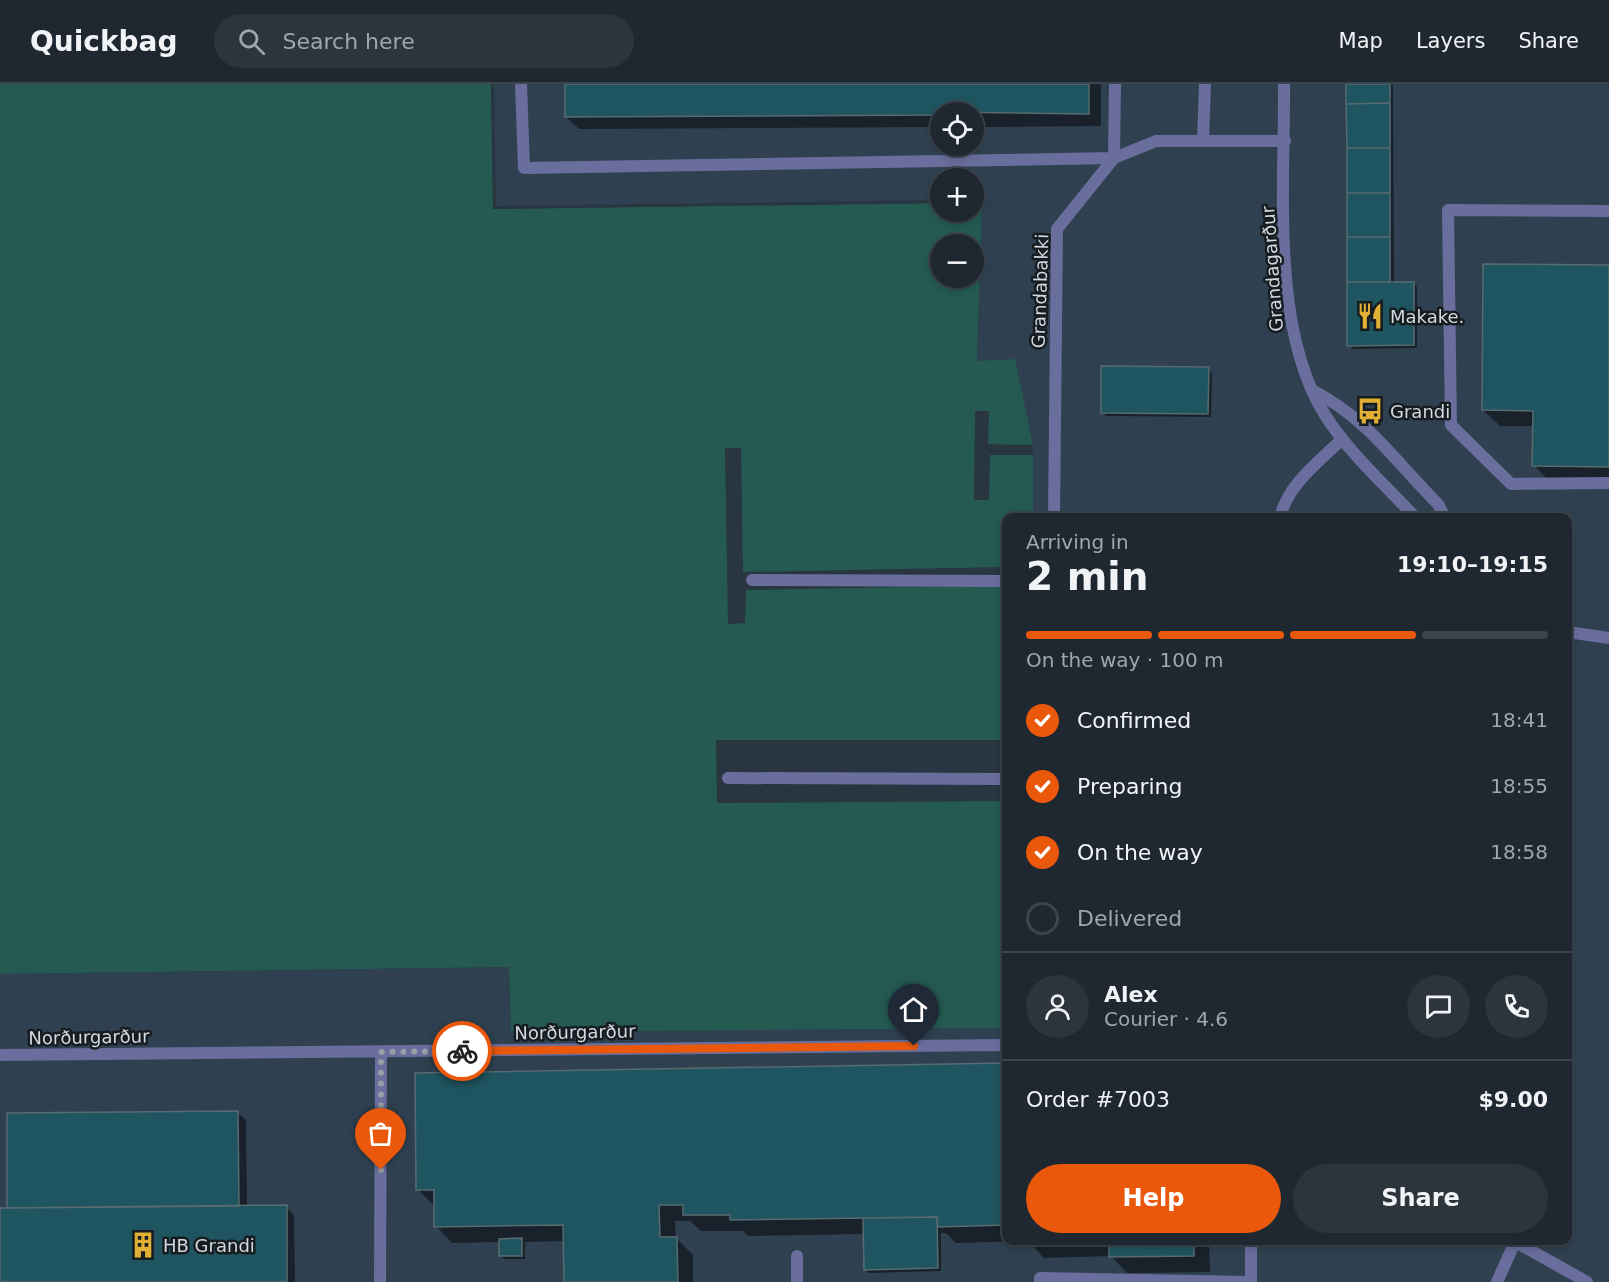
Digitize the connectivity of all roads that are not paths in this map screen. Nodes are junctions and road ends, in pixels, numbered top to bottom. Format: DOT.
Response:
graph roads {
  1 [pos="521,84"];
  2 [pos="1115,84"];
  3 [pos="1205,84"];
  4 [pos="1284,84"];
  5 [pos="1203,141"];
  6 [pos="1285,141"];
  7 [pos="1114,158"];
  8 [pos="1609,211"];
  9 [pos="1312,390"];
  10 [pos="1342,439"];
  11 [pos="1609,483"];
  12 [pos="1054,513"];
  13 [pos="1281,513"];
  14 [pos="1411,513"];
  15 [pos="1442,513"];
  16 [pos="752,580"];
  17 [pos="1002,581"];
  18 [pos="1572,633"];
  19 [pos="1609,638"];
  20 [pos="728,778"];
  21 [pos="1002,779"];
  22 [pos="1002,1045"];
  23 [pos="381,1052"];
  24 [pos="0,1055"];
  25 [pos="1251,1245"];
  26 [pos="1512,1245"];
  27 [pos="1519,1245"];
  28 [pos="797,1256"];
  29 [pos="380,1282"];
  30 [pos="797,1282"];
  31 [pos="1040,1282"];
  32 [pos="1249,1282"];
  33 [pos="1497,1282"];
  34 [pos="1587,1282"];
  1 -- 7 [label="street"];
  2 -- 7 [label="street"];
  3 -- 5 [label="street"];
  4 -- 6 [label="street, Grandagarður"];
  5 -- 6 [label="street"];
  5 -- 7 [label="street"];
  6 -- 9 [label="street, Grandagarður"];
  7 -- 12 [label="street, Grandabakki"];
  8 -- 11 [label="street"];
  9 -- 10 [label="street, Grandagarður"];
  9 -- 15 [label="street"];
  10 -- 13 [label="street"];
  10 -- 14 [label="street, Grandagarður"];
  16 -- 17 [label="street"];
  18 -- 19 [label="street"];
  20 -- 21 [label="street"];
  22 -- 23 [label="street, Norðurgarður"];
  23 -- 24 [label="street, Norðurgarður"];
  23 -- 29 [label="street"];
  25 -- 32 [label="street"];
  26 -- 33 [label="street"];
  27 -- 34 [label="street"];
  28 -- 30 [label="street"];
  31 -- 32 [label="street"];
}
